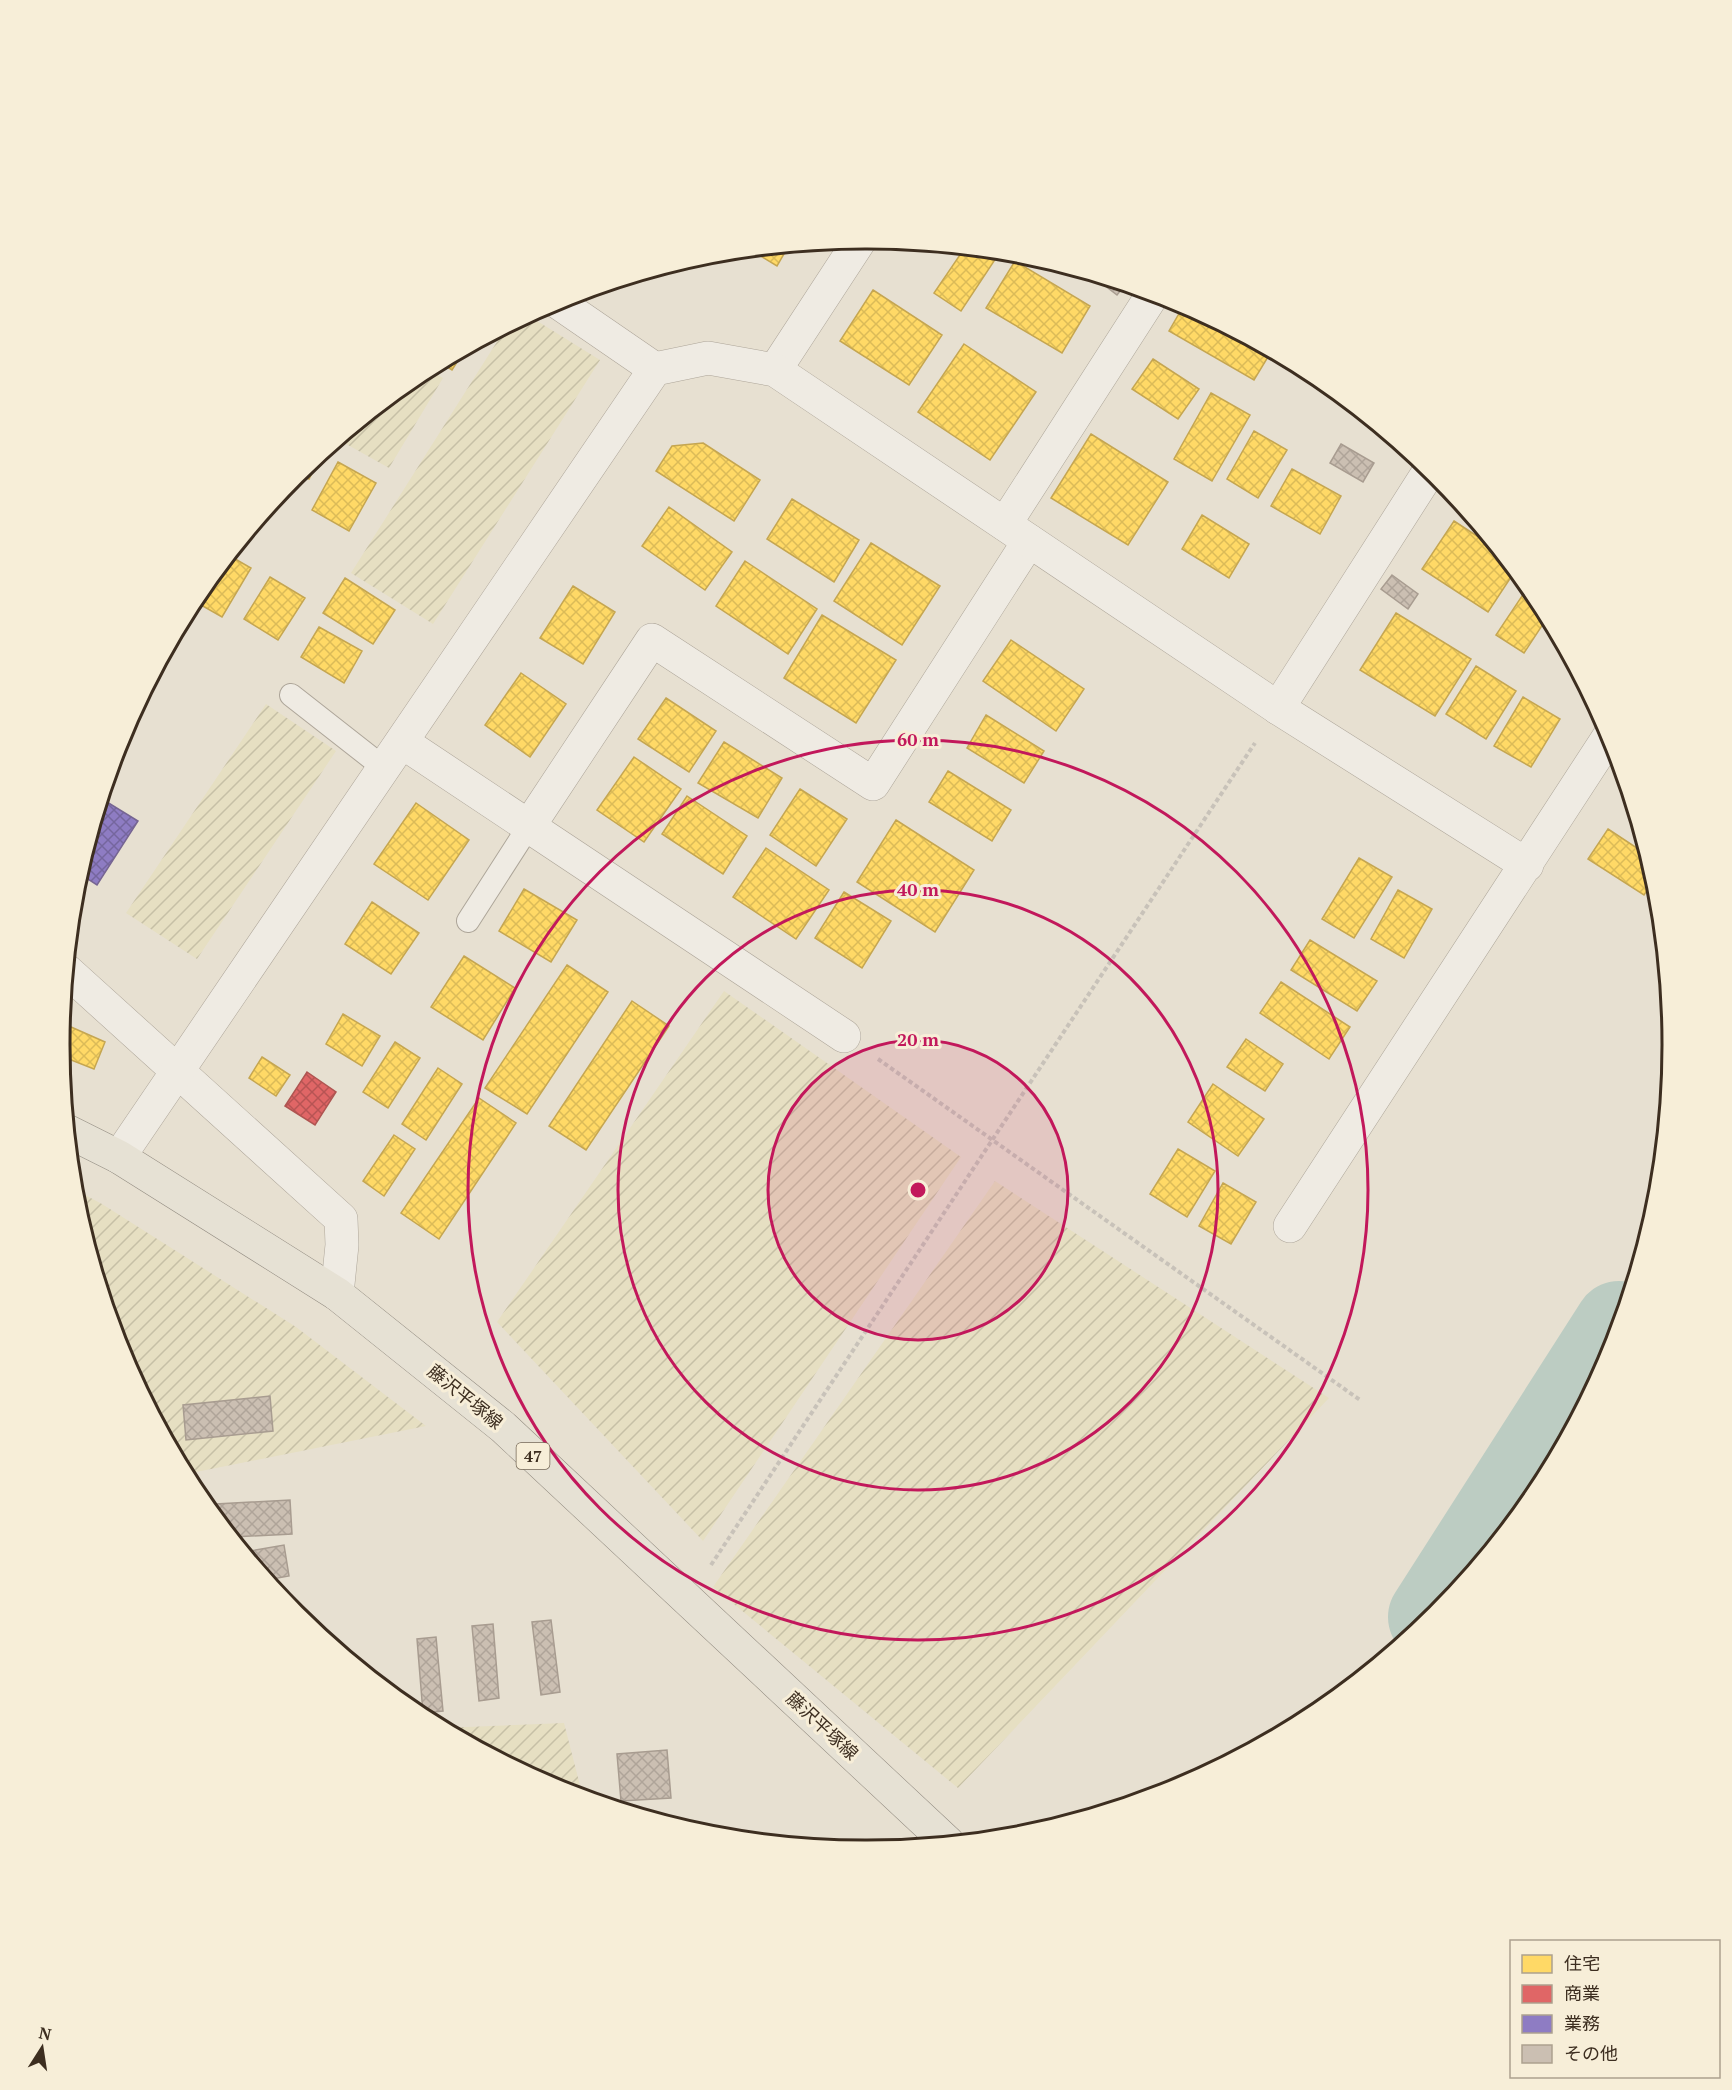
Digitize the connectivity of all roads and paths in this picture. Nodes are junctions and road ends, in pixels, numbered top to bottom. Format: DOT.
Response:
graph roads {
  1 [pos="854,249"];
  2 [pos="1148,302"];
  3 [pos="567,308"];
  4 [pos="655,369"];
  5 [pos="776,370"];
  6 [pos="1425,478"];
  7 [pos="1017,532"];
  8 [pos="291,695"];
  9 [pos="1278,708"];
  10 [pos="1603,746"];
  11 [pos="393,755"];
  12 [pos="529,826"];
  13 [pos="1527,865"];
  14 [pos="468,921"];
  15 [pos="74,977"];
  16 [pos="844,1036"];
  17 [pos="178,1068"];
  18 [pos="76,1135"];
  19 [pos="994,1141"];
  20 [pos="119,1157"];
  21 [pos="1290,1226"];
  22 [pos="336,1294"];
  23 [pos="1360,1400"];
  24 [pos="687,1600"];
  25 [pos="941,1837"];
  1 -- 5 [label="street"];
  2 -- 7 [label="street"];
  3 -- 4 [label="street"];
  4 -- 5 [label="street"];
  4 -- 11 [label="street"];
  5 -- 7 [label="street"];
  6 -- 9 [label="street"];
  7 -- 9 [label="street"];
  7 -- 12 [label="street"];
  8 -- 11 [label="lane"];
  9 -- 13 [label="street"];
  9 -- 19 [label="path"];
  10 -- 13 [label="street"];
  11 -- 12 [label="street"];
  11 -- 17 [label="street"];
  12 -- 14 [label="lane"];
  12 -- 16 [label="street"];
  13 -- 21 [label="street"];
  15 -- 17 [label="street"];
  16 -- 19 [label="path"];
  17 -- 20 [label="street"];
  17 -- 22 [label="street"];
  18 -- 20 [label="main road, 藤沢平塚線 / 47"];
  19 -- 23 [label="path"];
  19 -- 24 [label="path"];
  20 -- 22 [label="main road, 藤沢平塚線 / 47"];
  22 -- 24 [label="main road, 藤沢平塚線 / 47"];
  24 -- 25 [label="main road, 藤沢平塚線 / 47"];
}
